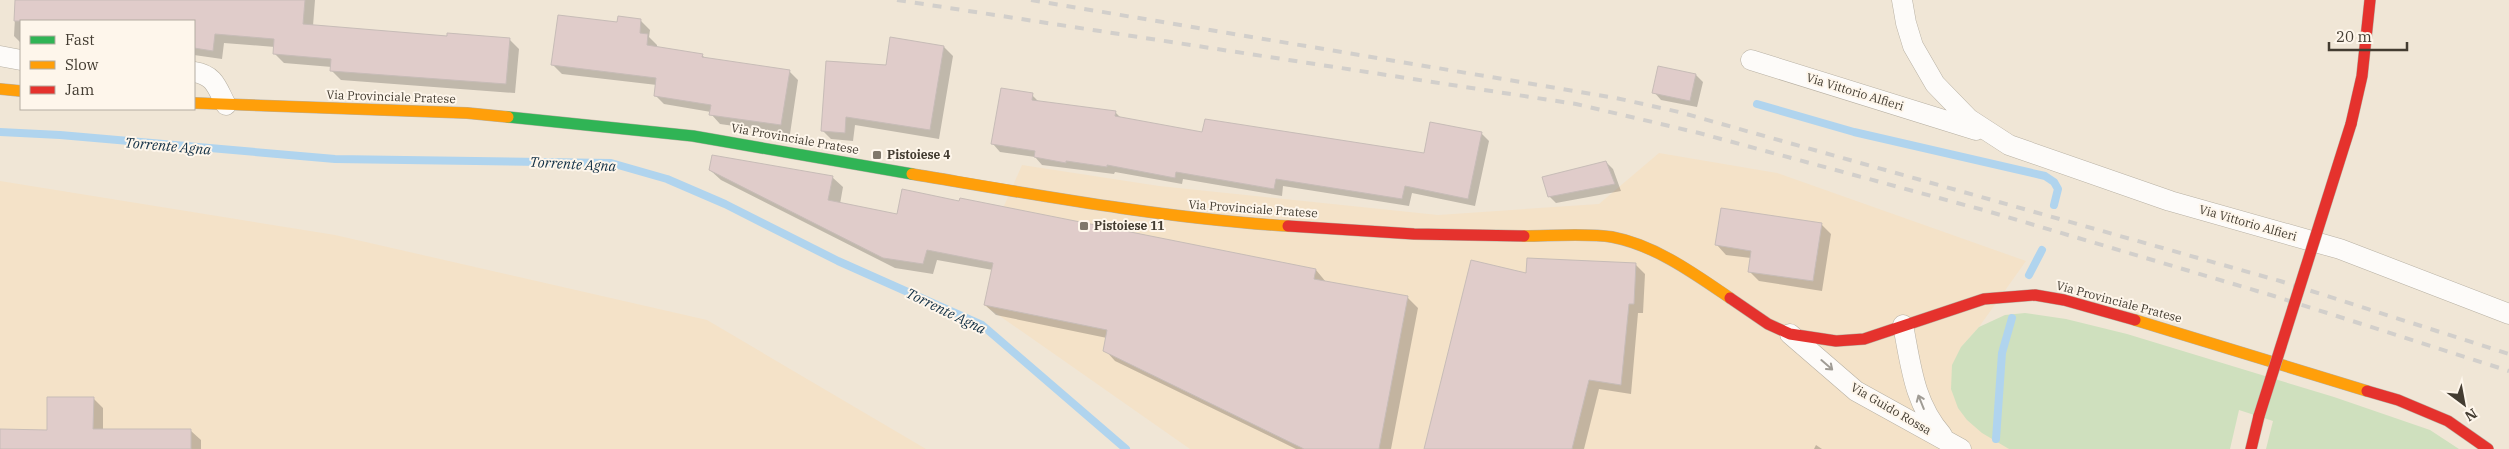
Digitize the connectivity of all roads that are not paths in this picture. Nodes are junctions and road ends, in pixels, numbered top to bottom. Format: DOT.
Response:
graph roads {
  1 [pos="1902,0"];
  2 [pos="2370,0"];
  3 [pos="0,56"];
  4 [pos="20,60"];
  5 [pos="1751,60"];
  6 [pos="195,72"];
  7 [pos="0,90"];
  8 [pos="20,91"];
  9 [pos="195,103"];
  10 [pos="226,105"];
  11 [pos="1988,133"];
  12 [pos="2509,314"];
  13 [pos="1904,325"];
  14 [pos="1790,334"];
  15 [pos="1955,445"];
  16 [pos="2251,449"];
  17 [pos="2488,449"];
  1 -- 11 [label="street, Via Vittorio Alfieri"];
  2 -- 16 [label="street, bridge"];
  3 -- 4 [label="street"];
  5 -- 11 [label="street, Via Vittorio Alfieri"];
  6 -- 10 [label="street"];
  7 -- 8 [label="street"];
  9 -- 10 [label="street, Via Provinciale Pratese"];
  10 -- 14 [label="street, Via Provinciale Pratese"];
  11 -- 12 [label="street, Via Vittorio Alfieri"];
  13 -- 14 [label="street, Via Provinciale Pratese"];
  15 -- 13 [label="street, Via Guido Rossa, one-way"];
  13 -- 17 [label="street, Via Provinciale Pratese"];
  14 -- 15 [label="street, Via Guido Rossa, one-way"];
}
